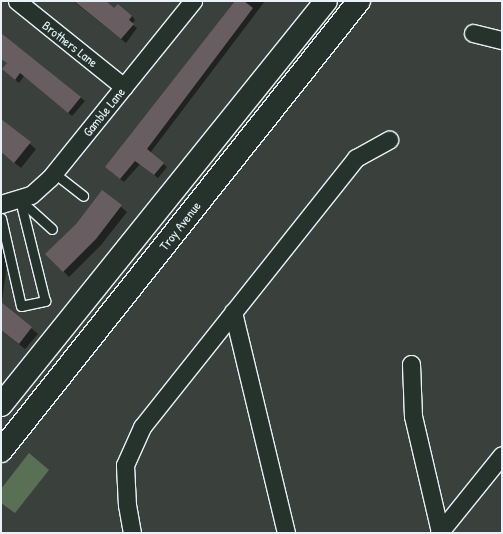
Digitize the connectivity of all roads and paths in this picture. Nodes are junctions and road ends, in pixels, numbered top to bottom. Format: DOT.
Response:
graph roads {
  1 [pos="16,1"];
  2 [pos="193,1"];
  3 [pos="326,1"];
  4 [pos="359,1"];
  5 [pos="473,33"];
  6 [pos="502,40"];
  7 [pos="124,87"];
  8 [pos="389,140"];
  9 [pos="54,173"];
  10 [pos="83,196"];
  11 [pos="20,200"];
  12 [pos="1,204"];
  13 [pos="1,218"];
  14 [pos="52,229"];
  15 [pos="233,312"];
  16 [pos="411,364"];
  17 [pos="1,406"];
  18 [pos="1,451"];
  19 [pos="502,455"];
  20 [pos="440,532"];
  21 [pos="132,533"];
  22 [pos="286,533"];
  1 -- 7 [label="street, Brothers Lane"];
  2 -- 7 [label="street, Gamble Lane"];
  3 -- 17 [label="main road, Troy Avenue"];
  4 -- 18 [label="main road, Troy Avenue"];
  5 -- 6 [label="street"];
  7 -- 9 [label="street, Gamble Lane"];
  8 -- 15 [label="street"];
  9 -- 10 [label="lane"];
  9 -- 11 [label="street, Gamble Lane"];
  11 -- 12 [label="street, Gamble Lane"];
  11 -- 13 [label="lane"];
  11 -- 14 [label="lane"];
  15 -- 21 [label="street"];
  15 -- 22 [label="street"];
  16 -- 20 [label="street"];
  19 -- 20 [label="street"];
}
